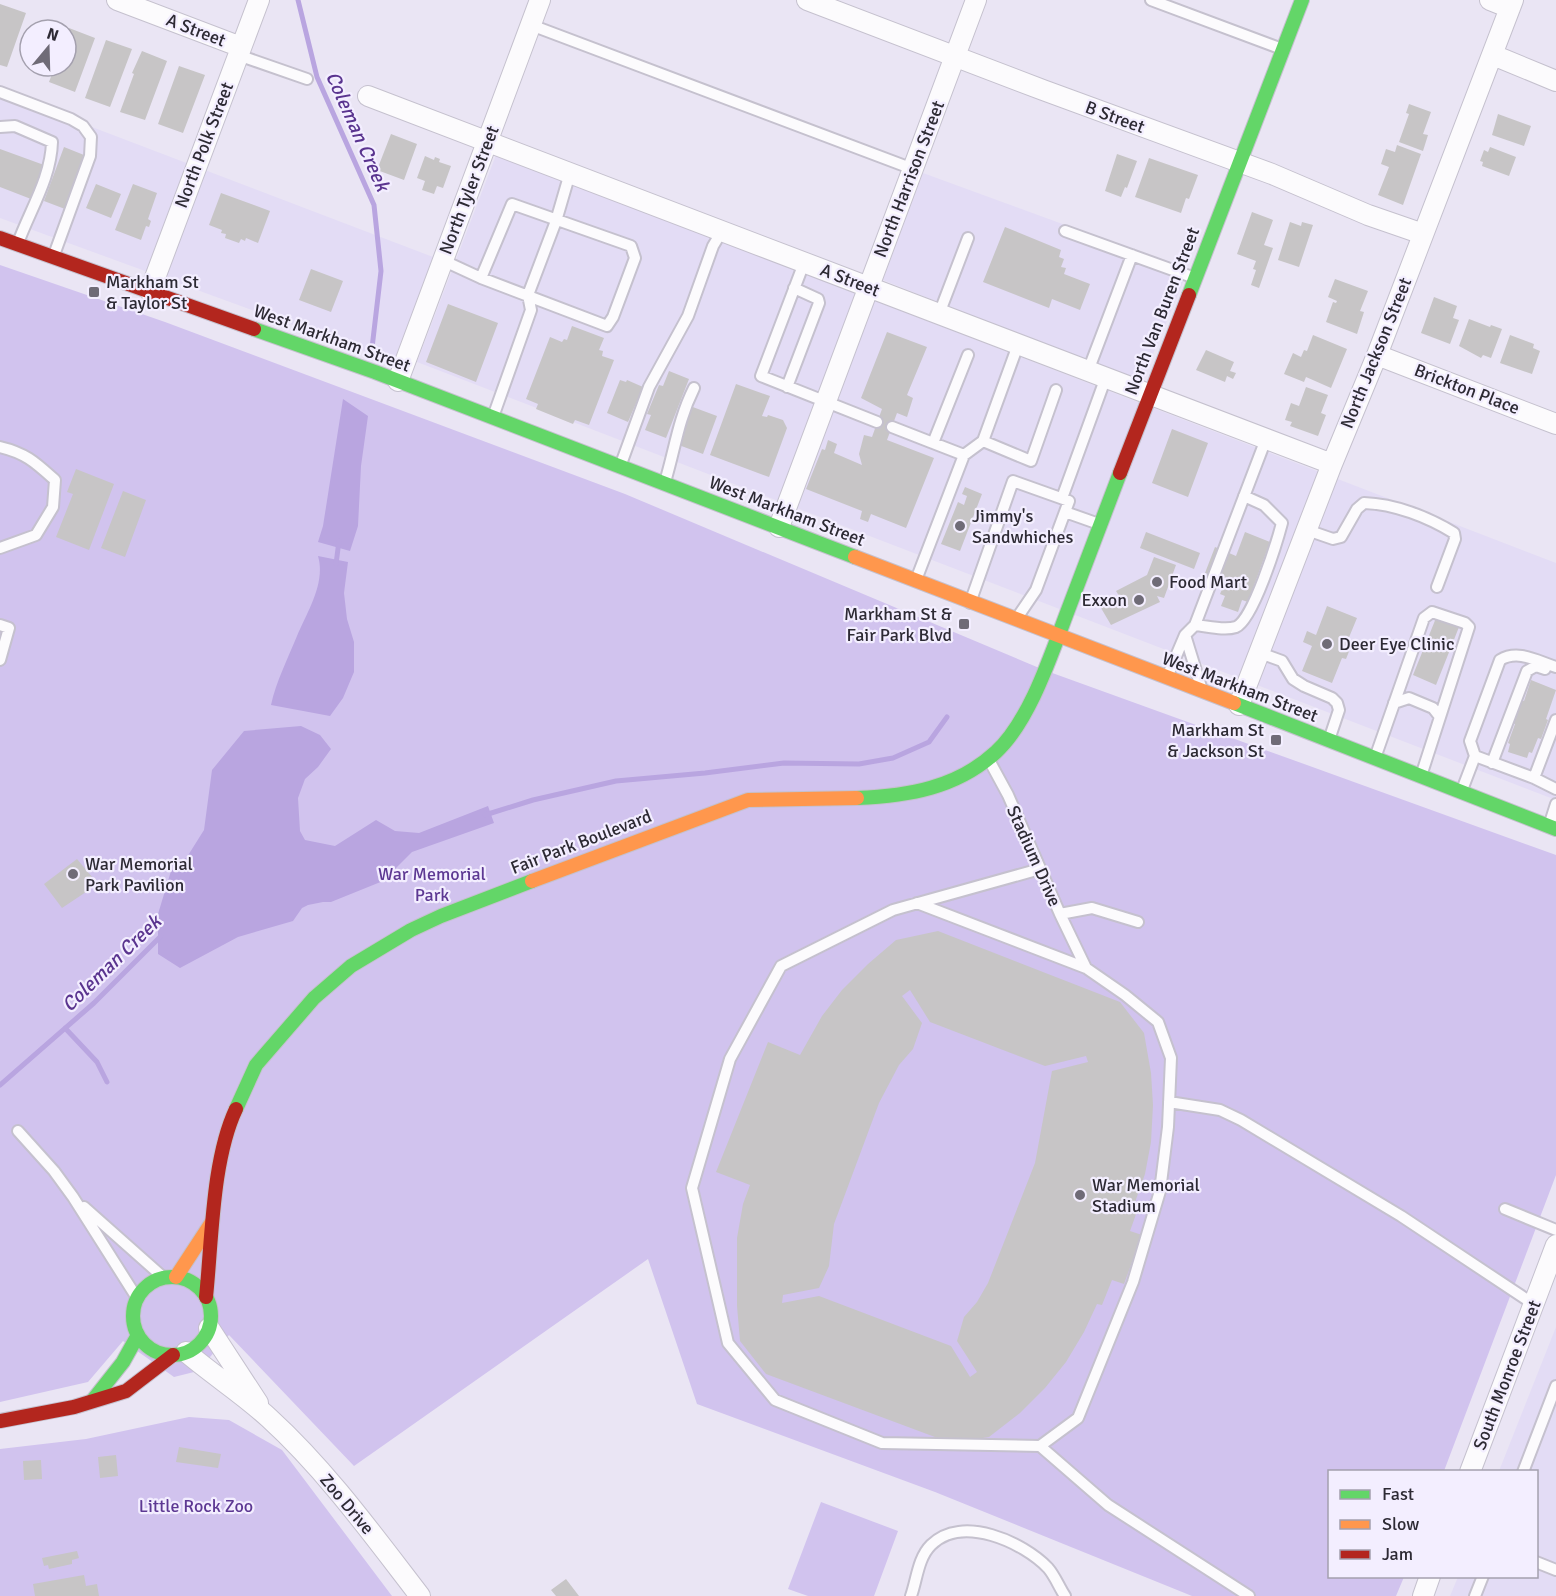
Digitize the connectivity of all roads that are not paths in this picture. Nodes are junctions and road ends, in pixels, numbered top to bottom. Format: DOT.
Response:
graph roads {
  1 [pos="117,0"];
  2 [pos="259,0"];
  3 [pos="540,0"];
  4 [pos="807,0"];
  5 [pos="976,0"];
  6 [pos="1150,0"];
  7 [pos="1302,0"];
  8 [pos="1490,0"];
  9 [pos="1512,4"];
  10 [pos="531,26"];
  11 [pos="1282,49"];
  12 [pos="239,51"];
  13 [pos="1493,55"];
  14 [pos="955,56"];
  15 [pos="307,79"];
  16 [pos="1556,81"];
  17 [pos="0,93"];
  18 [pos="368,96"];
  19 [pos="0,127"];
  20 [pos="487,141"];
  21 [pos="1238,162"];
  22 [pos="913,169"];
  23 [pos="570,173"];
  24 [pos="556,221"];
  25 [pos="722,231"];
  26 [pos="1065,231"];
  27 [pos="1423,234"];
  28 [pos="0,238"];
  29 [pos="968,238"];
  30 [pos="18,244"];
  31 [pos="1132,255"];
  32 [pos="53,257"];
  33 [pos="442,260"];
  34 [pos="804,263"];
  35 [pos="482,278"];
  36 [pos="1195,278"];
  37 [pos="868,287"];
  38 [pos="794,288"];
  39 [pos="150,291"];
  40 [pos="528,295"];
  41 [pos="939,314"];
  42 [pos="1018,345"];
  43 [pos="968,354"];
  44 [pos="1377,355"];
  45 [pos="1097,374"];
  46 [pos="398,381"];
  47 [pos="788,387"];
  48 [pos="694,388"];
  49 [pos="1056,390"];
  50 [pos="1150,394"];
  51 [pos="825,401"];
  52 [pos="493,417"];
  53 [pos="877,422"];
  54 [pos="1556,424"];
  55 [pos="892,427"];
  56 [pos="1266,439"];
  57 [pos="983,441"];
  58 [pos="933,443"];
  59 [pos="0,447"];
  60 [pos="964,455"];
  61 [pos="1332,464"];
  62 [pos="620,466"];
  63 [pos="664,482"];
  64 [pos="1244,496"];
  65 [pos="1062,498"];
  66 [pos="1065,512"];
  67 [pos="1100,524"];
  68 [pos="779,526"];
  69 [pos="1306,530"];
  70 [pos="0,548"];
  71 [pos="915,580"];
  72 [pos="1437,587"];
  73 [pos="970,603"];
  74 [pos="1017,618"];
  75 [pos="0,625"];
  76 [pos="1195,625"];
  77 [pos="1185,635"];
  78 [pos="1058,636"];
  79 [pos="1260,652"];
  80 [pos="0,660"];
  81 [pos="1556,668"];
  82 [pos="1556,675"];
  83 [pos="1167,678"];
  84 [pos="1203,692"];
  85 [pos="1394,703"];
  86 [pos="1239,705"];
  87 [pos="1440,717"];
  88 [pos="1556,720"];
  89 [pos="1329,741"];
  90 [pos="1474,756"];
  91 [pos="988,757"];
  92 [pos="1375,758"];
  93 [pos="1492,763"];
  94 [pos="1421,776"];
  95 [pos="1534,778"];
  96 [pos="1556,789"];
  97 [pos="1462,792"];
  98 [pos="1556,804"];
  99 [pos="1552,828"];
  100 [pos="1040,869"];
  101 [pos="917,903"];
  102 [pos="1060,914"];
  103 [pos="1138,922"];
  104 [pos="1086,968"];
  105 [pos="1169,1102"];
  106 [pos="18,1131"];
  107 [pos="73,1197"];
  108 [pos="1505,1209"];
  109 [pos="212,1222"];
  110 [pos="1556,1230"];
  111 [pos="1556,1245"];
  112 [pos="170,1277"];
  113 [pos="206,1297"];
  114 [pos="137,1298"];
  115 [pos="1535,1305"];
  116 [pos="209,1328"];
  117 [pos="138,1335"];
  118 [pos="179,1354"];
  119 [pos="1556,1386"];
  120 [pos="93,1400"];
  121 [pos="268,1417"];
  122 [pos="0,1421"];
  123 [pos="1040,1446"];
  124 [pos="1471,1470"];
  125 [pos="1524,1470"];
  126 [pos="1538,1563"];
  127 [pos="1556,1570"];
  128 [pos="1429,1578"];
  129 [pos="1482,1578"];
  130 [pos="420,1596"];
  131 [pos="911,1596"];
  132 [pos="1065,1596"];
  133 [pos="1249,1596"];
  134 [pos="1423,1596"];
  135 [pos="1475,1596"];
  1 -- 12 [label="street, A Street"];
  2 -- 12 [label="street, North Polk Street"];
  3 -- 10 [label="street, North Tyler Street"];
  4 -- 14 [label="street, B Street"];
  5 -- 14 [label="street, North Harrison Street"];
  6 -- 11 [label="lane"];
  7 -- 11 [label="street, North Van Buren Street"];
  8 -- 9 [label="street"];
  9 -- 13 [label="street, North Jackson Street"];
  10 -- 20 [label="street, North Tyler Street"];
  10 -- 22 [label="lane"];
  11 -- 21 [label="street, North Van Buren Street"];
  12 -- 15 [label="lane"];
  12 -- 39 [label="street, North Polk Street"];
  13 -- 16 [label="street"];
  13 -- 27 [label="street, North Jackson Street"];
  14 -- 21 [label="street, B Street"];
  14 -- 22 [label="street, North Harrison Street"];
  17 -- 32 [label="lane"];
  18 -- 20 [label="street, A Street"];
  19 -- 30 [label="lane"];
  20 -- 23 [label="street, A Street"];
  20 -- 33 [label="street, North Tyler Street"];
  21 -- 27 [label="street, B Street"];
  21 -- 36 [label="street, North Van Buren Street"];
  22 -- 37 [label="street, North Harrison Street"];
  23 -- 24 [label="lane"];
  23 -- 25 [label="street, A Street"];
  24 -- 35 [label="lane"];
  24 -- 40 [label="lane"];
  24 -- 40 [label="lane"];
  25 -- 34 [label="street, A Street"];
  25 -- 62 [label="lane"];
  26 -- 31 [label="lane"];
  27 -- 44 [label="street, North Jackson Street"];
  28 -- 30 [label="street, West Markham Street"];
  29 -- 41 [label="lane"];
  30 -- 32 [label="street, West Markham Street"];
  31 -- 36 [label="lane"];
  31 -- 45 [label="lane"];
  32 -- 39 [label="street, West Markham Street"];
  33 -- 35 [label="lane"];
  33 -- 46 [label="street, North Tyler Street"];
  34 -- 37 [label="street, A Street"];
  34 -- 38 [label="lane"];
  35 -- 40 [label="lane"];
  36 -- 50 [label="street, North Van Buren Street"];
  37 -- 41 [label="street, A Street"];
  37 -- 51 [label="street, North Harrison Street"];
  38 -- 47 [label="lane"];
  38 -- 47 [label="lane"];
  39 -- 46 [label="street, West Markham Street"];
  40 -- 52 [label="lane"];
  41 -- 42 [label="street, A Street"];
  42 -- 45 [label="street, A Street"];
  42 -- 57 [label="lane"];
  43 -- 58 [label="lane"];
  44 -- 54 [label="street, Brickton Place"];
  44 -- 61 [label="street, North Jackson Street"];
  45 -- 50 [label="street, A Street"];
  45 -- 65 [label="lane"];
  46 -- 52 [label="street, West Markham Street"];
  47 -- 51 [label="lane"];
  48 -- 63 [label="lane"];
  49 -- 57 [label="lane"];
  50 -- 56 [label="street, A Street"];
  50 -- 67 [label="street, North Van Buren Street"];
  51 -- 53 [label="lane"];
  51 -- 68 [label="street, North Harrison Street"];
  52 -- 62 [label="street, West Markham Street"];
  55 -- 58 [label="lane"];
  56 -- 61 [label="street, A Street"];
  56 -- 64 [label="lane"];
  57 -- 60 [label="lane"];
  58 -- 60 [label="lane"];
  59 -- 70 [label="lane"];
  60 -- 71 [label="lane"];
  61 -- 69 [label="street, North Jackson Street"];
  62 -- 63 [label="street, West Markham Street"];
  63 -- 68 [label="street, West Markham Street"];
  64 -- 76 [label="lane"];
  64 -- 76 [label="lane"];
  65 -- 66 [label="lane"];
  65 -- 73 [label="lane"];
  66 -- 67 [label="lane"];
  66 -- 74 [label="lane"];
  67 -- 78 [label="street, North Van Buren Street"];
  68 -- 71 [label="street, West Markham Street"];
  69 -- 72 [label="lane"];
  69 -- 79 [label="street, North Jackson Street"];
  71 -- 73 [label="street, West Markham Street"];
  73 -- 74 [label="street, West Markham Street"];
  74 -- 78 [label="street, West Markham Street"];
  75 -- 80 [label="lane"];
  76 -- 77 [label="lane"];
  77 -- 83 [label="lane"];
  77 -- 84 [label="lane"];
  78 -- 83 [label="street, West Markham Street"];
  78 -- 91 [label="street, Fair Park Boulevard"];
  79 -- 86 [label="street, North Jackson Street"];
  79 -- 89 [label="lane"];
  81 -- 90 [label="lane"];
  82 -- 93 [label="lane"];
  83 -- 84 [label="street, West Markham Street"];
  84 -- 86 [label="street, West Markham Street"];
  85 -- 87 [label="lane"];
  85 -- 87 [label="lane"];
  85 -- 92 [label="lane"];
  86 -- 89 [label="street, West Markham Street"];
  87 -- 94 [label="lane"];
  88 -- 95 [label="lane"];
  89 -- 92 [label="street, West Markham Street"];
  90 -- 93 [label="lane"];
  90 -- 97 [label="lane"];
  91 -- 100 [label="lane, Stadium Drive"];
  91 -- 109 [label="street, Fair Park Boulevard"];
  92 -- 94 [label="street, West Markham Street"];
  93 -- 95 [label="lane"];
  94 -- 97 [label="street, West Markham Street"];
  95 -- 96 [label="lane"];
  97 -- 99 [label="street, West Markham Street"];
  98 -- 99 [label="lane"];
  100 -- 101 [label="lane"];
  100 -- 102 [label="lane, Stadium Drive"];
  101 -- 104 [label="lane"];
  101 -- 123 [label="lane"];
  102 -- 103 [label="lane, Stadium Drive"];
  102 -- 104 [label="lane"];
  104 -- 105 [label="lane"];
  105 -- 115 [label="lane"];
  105 -- 123 [label="lane"];
  106 -- 107 [label="lane"];
  107 -- 112 [label="lane"];
  107 -- 114 [label="lane"];
  108 -- 110 [label="lane"];
  109 -- 112 [label="street, Fair Park Boulevard"];
  109 -- 113 [label="street, Fair Park Boulevard"];
  111 -- 115 [label="street, South Monroe Street"];
  112 -- 113 [label="street"];
  112 -- 114 [label="street, Fair Park Boulevard"];
  113 -- 116 [label="street, Fair Park Boulevard"];
  114 -- 117 [label="street"];
  115 -- 124 [label="street, South Monroe Street"];
  116 -- 118 [label="street"];
  116 -- 121 [label="street, Zoo Drive"];
  117 -- 118 [label="street"];
  117 -- 120 [label="street"];
  118 -- 120 [label="street"];
  118 -- 121 [label="street, Zoo Drive"];
  119 -- 125 [label="lane"];
  120 -- 122 [label="street"];
  121 -- 130 [label="street, Zoo Drive"];
  123 -- 133 [label="lane"];
  126 -- 127 [label="lane"];
  128 -- 134 [label="street"];
  129 -- 135 [label="lane"];
  131 -- 132 [label="lane"];
}
